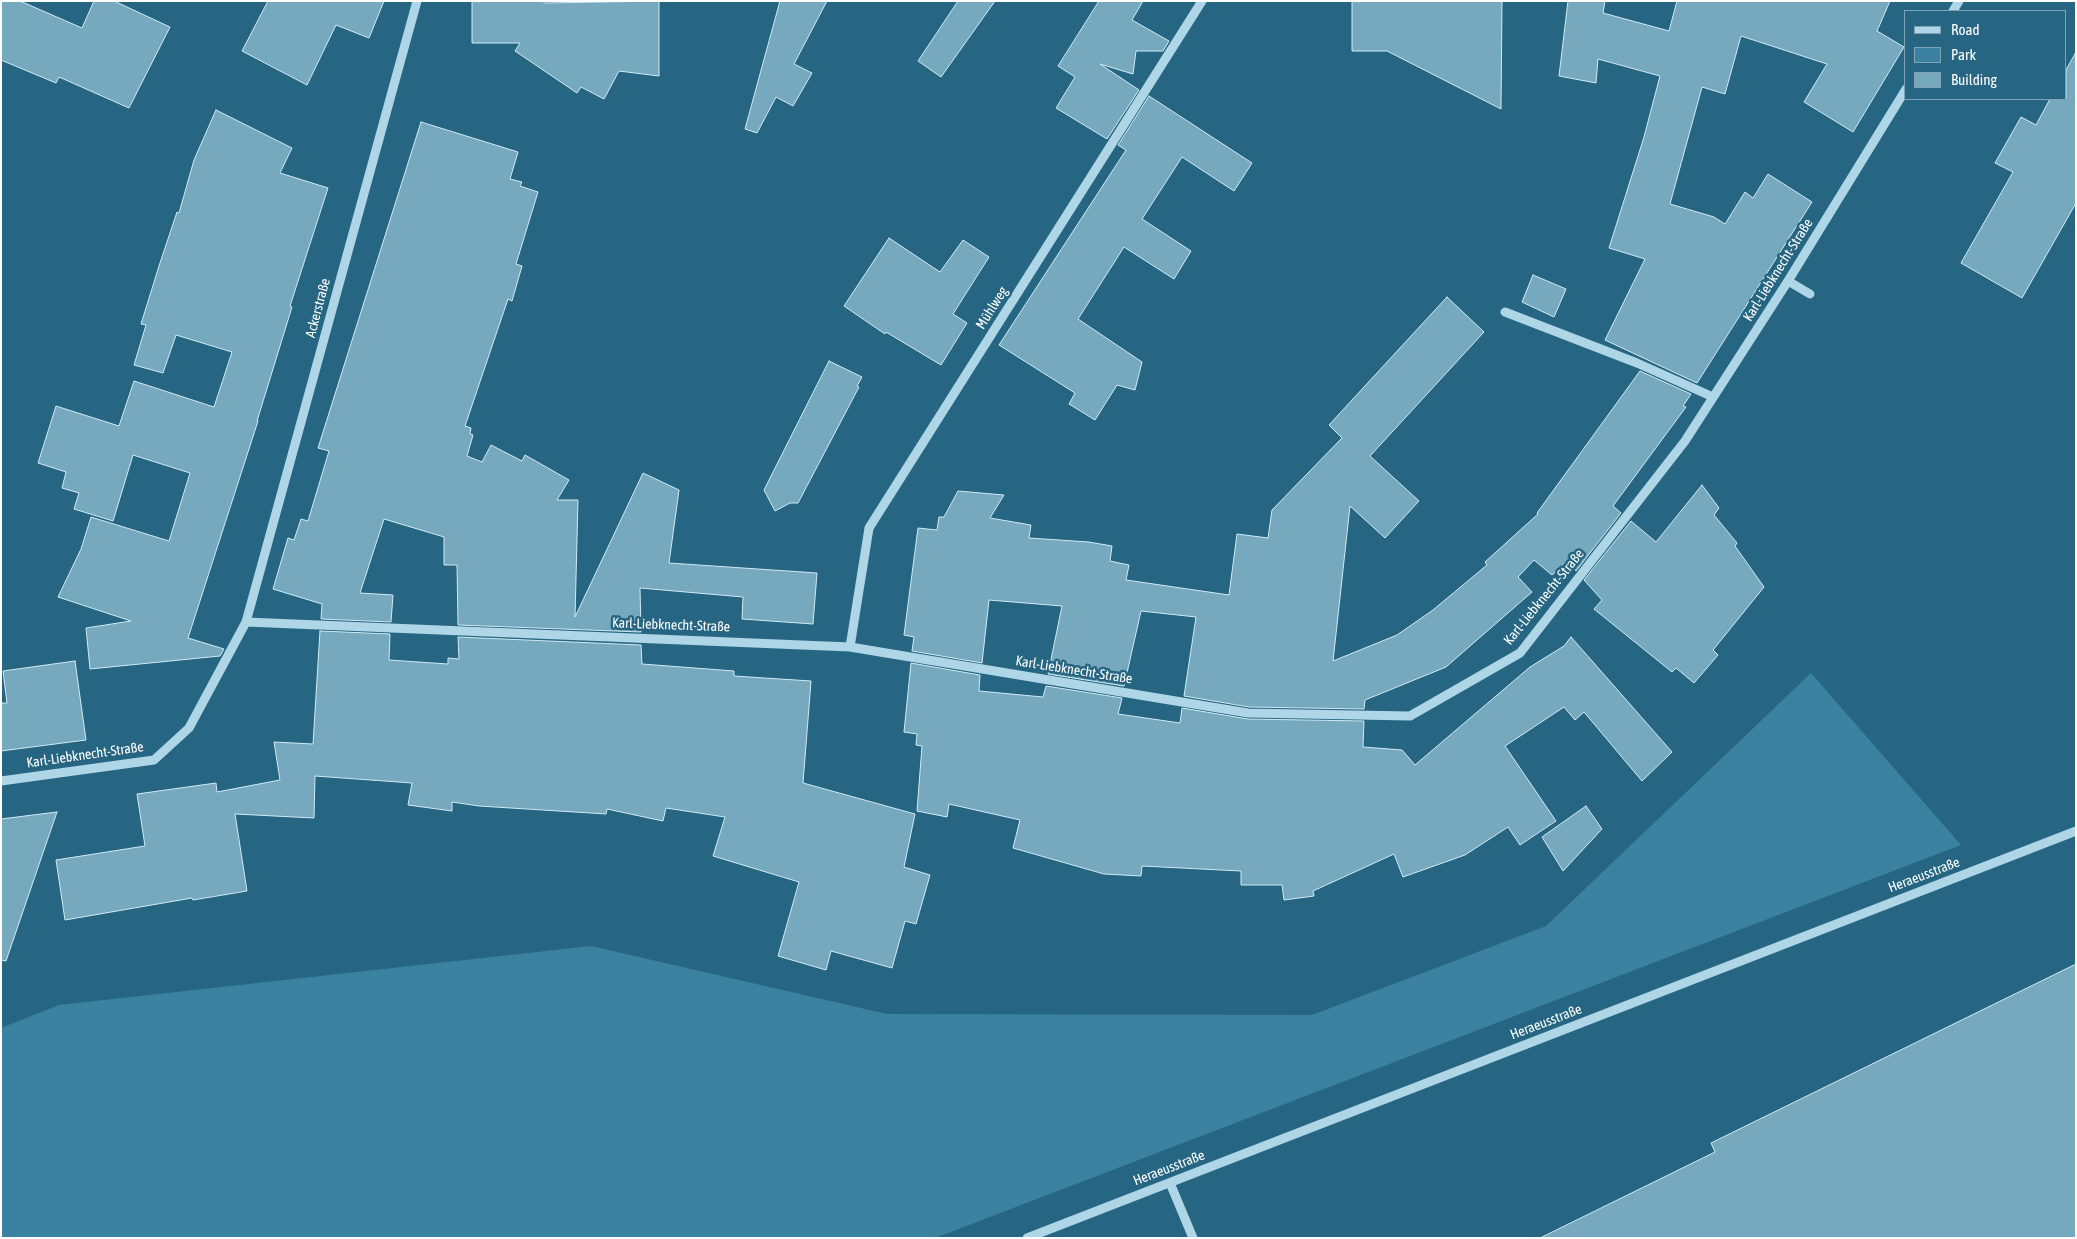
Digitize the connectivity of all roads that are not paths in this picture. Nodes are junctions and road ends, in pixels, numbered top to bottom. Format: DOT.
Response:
graph roads {
  1 [pos="417,1"];
  2 [pos="1202,1"];
  3 [pos="1904,92"];
  4 [pos="1788,281"];
  5 [pos="1810,294"];
  6 [pos="1506,312"];
  7 [pos="1713,397"];
  8 [pos="246,622"];
  9 [pos="850,647"];
  10 [pos="1,781"];
  11 [pos="2076,831"];
  12 [pos="1170,1183"];
  13 [pos="1027,1238"];
  14 [pos="1193,1238"];
  1 -- 8 [label="street, Ackerstraße"];
  2 -- 9 [label="street, Mühlweg"];
  3 -- 4 [label="street, Karl-Liebknecht-Straße"];
  4 -- 5 [label="street"];
  4 -- 7 [label="street, Karl-Liebknecht-Straße"];
  6 -- 7 [label="street"];
  7 -- 9 [label="street, Karl-Liebknecht-Straße"];
  8 -- 9 [label="street, Karl-Liebknecht-Straße"];
  8 -- 10 [label="street, Karl-Liebknecht-Straße"];
  11 -- 12 [label="street, Heraeusstraße"];
  12 -- 13 [label="street, Heraeusstraße"];
  12 -- 14 [label="street"];
}
